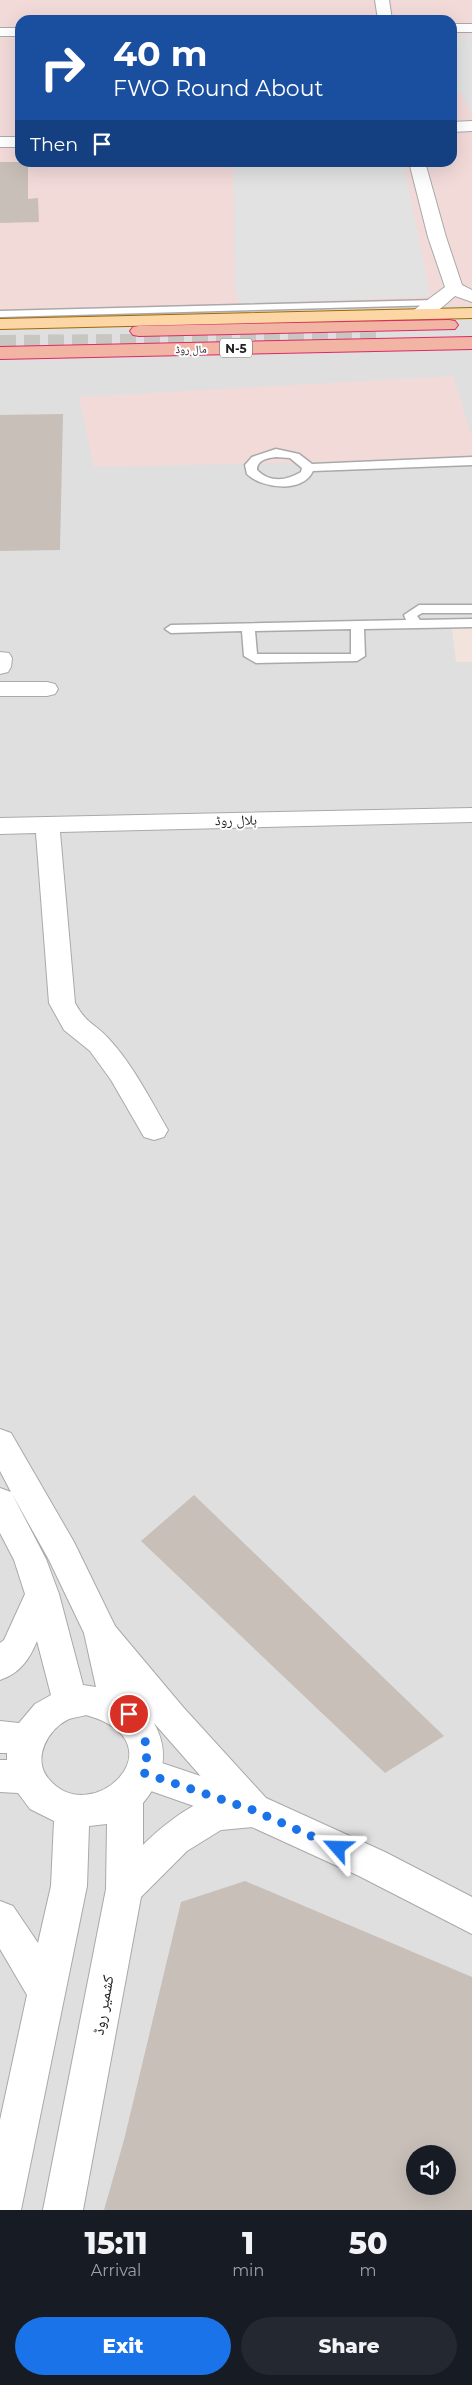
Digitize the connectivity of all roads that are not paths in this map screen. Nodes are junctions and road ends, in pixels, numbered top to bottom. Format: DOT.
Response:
graph roads {
  1 [pos="382,0"];
  2 [pos="384,15"];
  3 [pos="457,28"];
  4 [pos="472,28"];
  5 [pos="0,32"];
  6 [pos="15,32"];
  7 [pos="472,126"];
  8 [pos="457,127"];
  9 [pos="0,132"];
  10 [pos="15,132"];
  11 [pos="457,136"];
  12 [pos="472,136"];
  13 [pos="0,142"];
  14 [pos="15,142"];
  15 [pos="418,167"];
  16 [pos="454,288"];
  17 [pos="472,297"];
  18 [pos="427,308"];
  19 [pos="472,313"];
  20 [pos="0,314"];
  21 [pos="0,324"];
  22 [pos="472,324"];
  23 [pos="28,334"];
  24 [pos="472,343"];
  25 [pos="92,351"];
  26 [pos="0,353"];
  27 [pos="0,360"];
  28 [pos="472,461"];
  29 [pos="308,468"];
  30 [pos="472,609"];
  31 [pos="472,623"];
  32 [pos="417,624"];
  33 [pos="357,625"];
  34 [pos="248,628"];
  35 [pos="171,629"];
  36 [pos="0,689"];
  37 [pos="47,689"];
  38 [pos="472,815"];
  39 [pos="47,825"];
  40 [pos="0,826"];
  41 [pos="154,1130"];
  42 [pos="0,1442"];
  43 [pos="0,1501"];
  44 [pos="42,1594"];
  45 [pos="102,1633"];
  46 [pos="0,1665"];
  47 [pos="70,1703"];
  48 [pos="118,1707"];
  49 [pos="14,1738"];
  50 [pos="14,1777"];
  51 [pos="134,1785"];
  52 [pos="253,1810"];
  53 [pos="72,1811"];
  54 [pos="124,1890"];
  55 [pos="472,1916"];
  56 [pos="0,1919"];
  57 [pos="48,1994"];
  58 [pos="1,2210"];
  59 [pos="62,2210"];
  1 -- 2 [label="street"];
  3 -- 4 [label="street"];
  5 -- 6 [label="street"];
  7 -- 8 [label="street"];
  9 -- 10 [label="street"];
  11 -- 12 [label="street"];
  13 -- 14 [label="street"];
  15 -- 16 [label="street"];
  16 -- 17 [label="street"];
  16 -- 18 [label="street"];
  18 -- 19 [label="main road"];
  18 -- 20 [label="lane"];
  18 -- 21 [label="main road"];
  22 -- 23 [label="highway, مال روڈ / N-5"];
  24 -- 25 [label="highway, مال روڈ / N-5"];
  25 -- 26 [label="highway, مال روڈ / N-5"];
  25 -- 27 [label="highway"];
  28 -- 29 [label="lane"];
  30 -- 32 [label="lane"];
  31 -- 32 [label="lane"];
  32 -- 33 [label="lane"];
  33 -- 34 [label="lane"];
  33 -- 34 [label="lane"];
  34 -- 35 [label="lane"];
  36 -- 37 [label="street"];
  38 -- 39 [label="street, ہلال روڈ"];
  39 -- 40 [label="street, ہلال روڈ"];
  39 -- 41 [label="street"];
  42 -- 45 [label="street"];
  43 -- 44 [label="street"];
  44 -- 46 [label="street"];
  44 -- 47 [label="street"];
  45 -- 48 [label="street"];
  45 -- 52 [label="street"];
  47 -- 48 [label="street"];
  47 -- 49 [label="street"];
  48 -- 51 [label="street"];
  49 -- 50 [label="street"];
  50 -- 53 [label="street"];
  51 -- 52 [label="street"];
  51 -- 53 [label="street"];
  51 -- 54 [label="street, کشمیر روڈ"];
  52 -- 54 [label="street"];
  52 -- 55 [label="street"];
  53 -- 57 [label="street"];
  54 -- 59 [label="street, کشمیر روڈ"];
  56 -- 57 [label="street"];
  57 -- 58 [label="street"];
}
